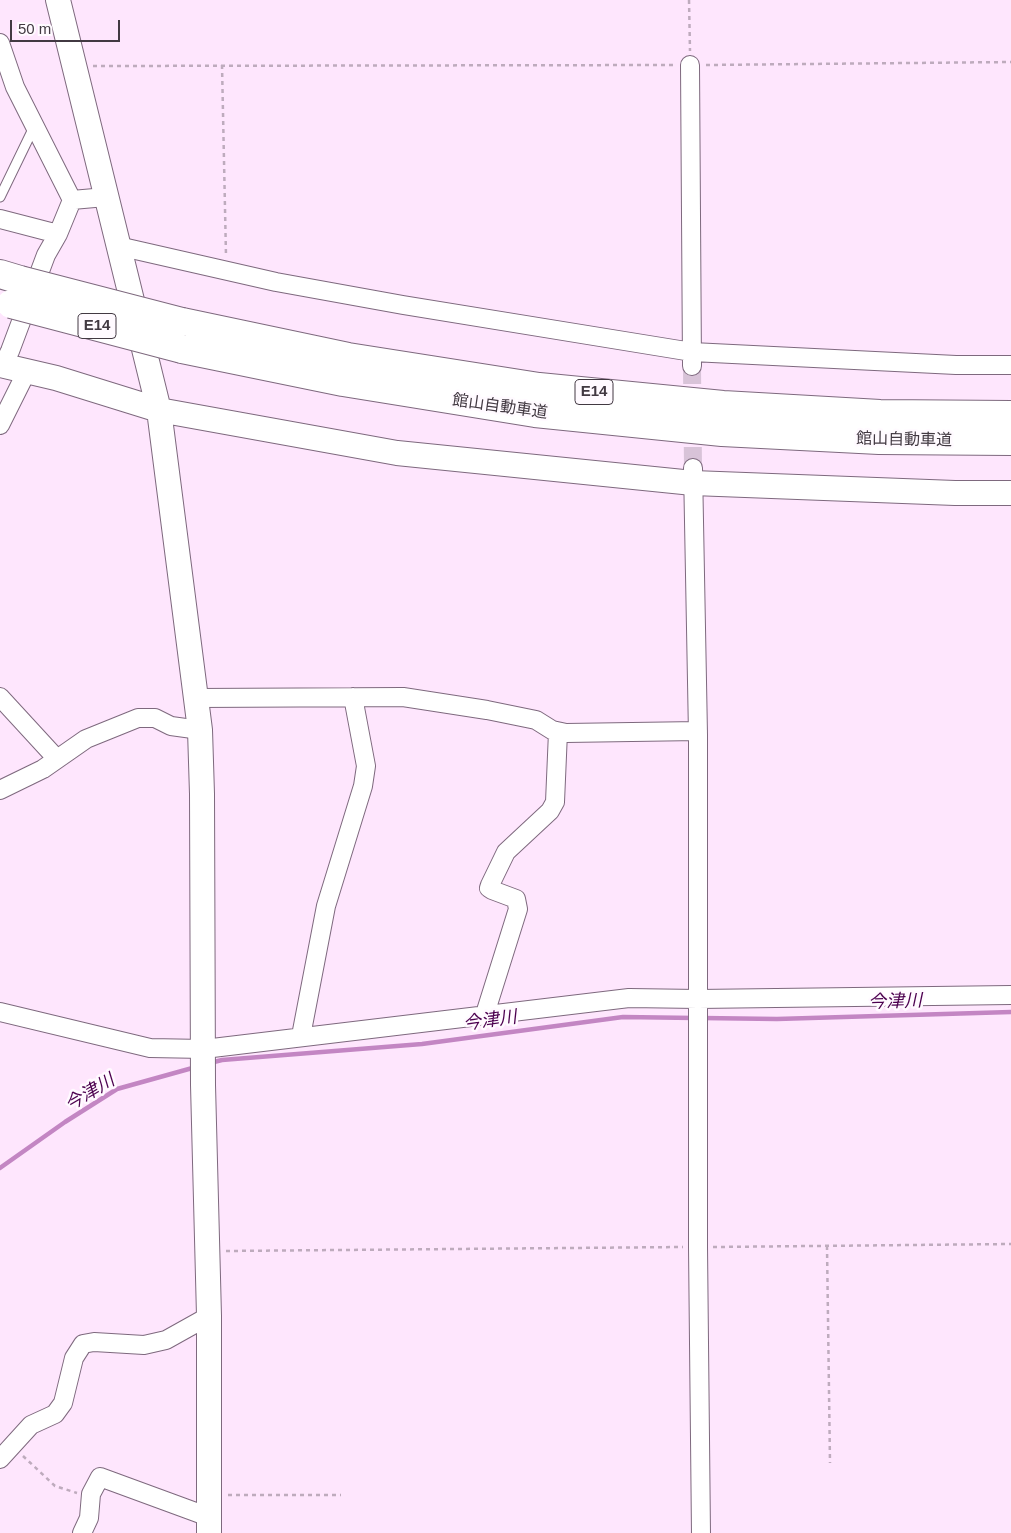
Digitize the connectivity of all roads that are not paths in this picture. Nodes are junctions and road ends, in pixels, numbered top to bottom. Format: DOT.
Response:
graph roads {
  1 [pos="58,0"];
  2 [pos="0,43"];
  3 [pos="690,65"];
  4 [pos="34,127"];
  5 [pos="0,197"];
  6 [pos="106,197"];
  7 [pos="72,200"];
  8 [pos="0,219"];
  9 [pos="58,234"];
  10 [pos="118,246"];
  11 [pos="8,290"];
  12 [pos="182,335"];
  13 [pos="692,359"];
  14 [pos="1,365"];
  15 [pos="1011,365"];
  16 [pos="26,371"];
  17 [pos="159,410"];
  18 [pos="1011,415"];
  19 [pos="0,425"];
  20 [pos="1011,441"];
  21 [pos="693,476"];
  22 [pos="1011,493"];
  23 [pos="0,697"];
  24 [pos="353,697"];
  25 [pos="196,698"];
  26 [pos="200,730"];
  27 [pos="698,731"];
  28 [pos="558,732"];
  29 [pos="58,760"];
  30 [pos="0,790"];
  31 [pos="1011,996"];
  32 [pos="698,999"];
  33 [pos="0,1012"];
  34 [pos="485,1014"];
  35 [pos="301,1036"];
  36 [pos="204,1048"];
  37 [pos="209,1316"];
  38 [pos="5,1454"];
  39 [pos="209,1515"];
  40 [pos="82,1533"];
  41 [pos="701,1533"];
  1 -- 6 [label="street"];
  2 -- 4 [label="street"];
  3 -- 13 [label="street"];
  4 -- 5 [label="lane"];
  4 -- 7 [label="street"];
  6 -- 7 [label="street"];
  6 -- 10 [label="street"];
  7 -- 9 [label="street"];
  8 -- 9 [label="street"];
  9 -- 14 [label="street"];
  10 -- 13 [label="street"];
  10 -- 17 [label="street"];
  11 -- 12 [label="highway, 館山自動車道 / E14, bridge"];
  12 -- 18 [label="highway, 館山自動車道 / E14"];
  12 -- 20 [label="highway, 館山自動車道 / E14"];
  13 -- 15 [label="street"];
  14 -- 16 [label="street"];
  16 -- 17 [label="street"];
  16 -- 19 [label="street"];
  17 -- 21 [label="street"];
  17 -- 25 [label="street"];
  21 -- 22 [label="street"];
  21 -- 27 [label="street"];
  23 -- 29 [label="street"];
  24 -- 25 [label="street"];
  24 -- 28 [label="street"];
  24 -- 35 [label="street"];
  25 -- 26 [label="street"];
  26 -- 29 [label="street"];
  26 -- 36 [label="street"];
  27 -- 28 [label="street"];
  27 -- 32 [label="street"];
  28 -- 34 [label="street"];
  29 -- 30 [label="street"];
  31 -- 32 [label="street"];
  32 -- 34 [label="street"];
  32 -- 41 [label="street"];
  33 -- 36 [label="street"];
  34 -- 35 [label="street"];
  35 -- 36 [label="street"];
  36 -- 37 [label="street"];
  37 -- 38 [label="street"];
  37 -- 39 [label="street"];
  39 -- 40 [label="street"];
}
